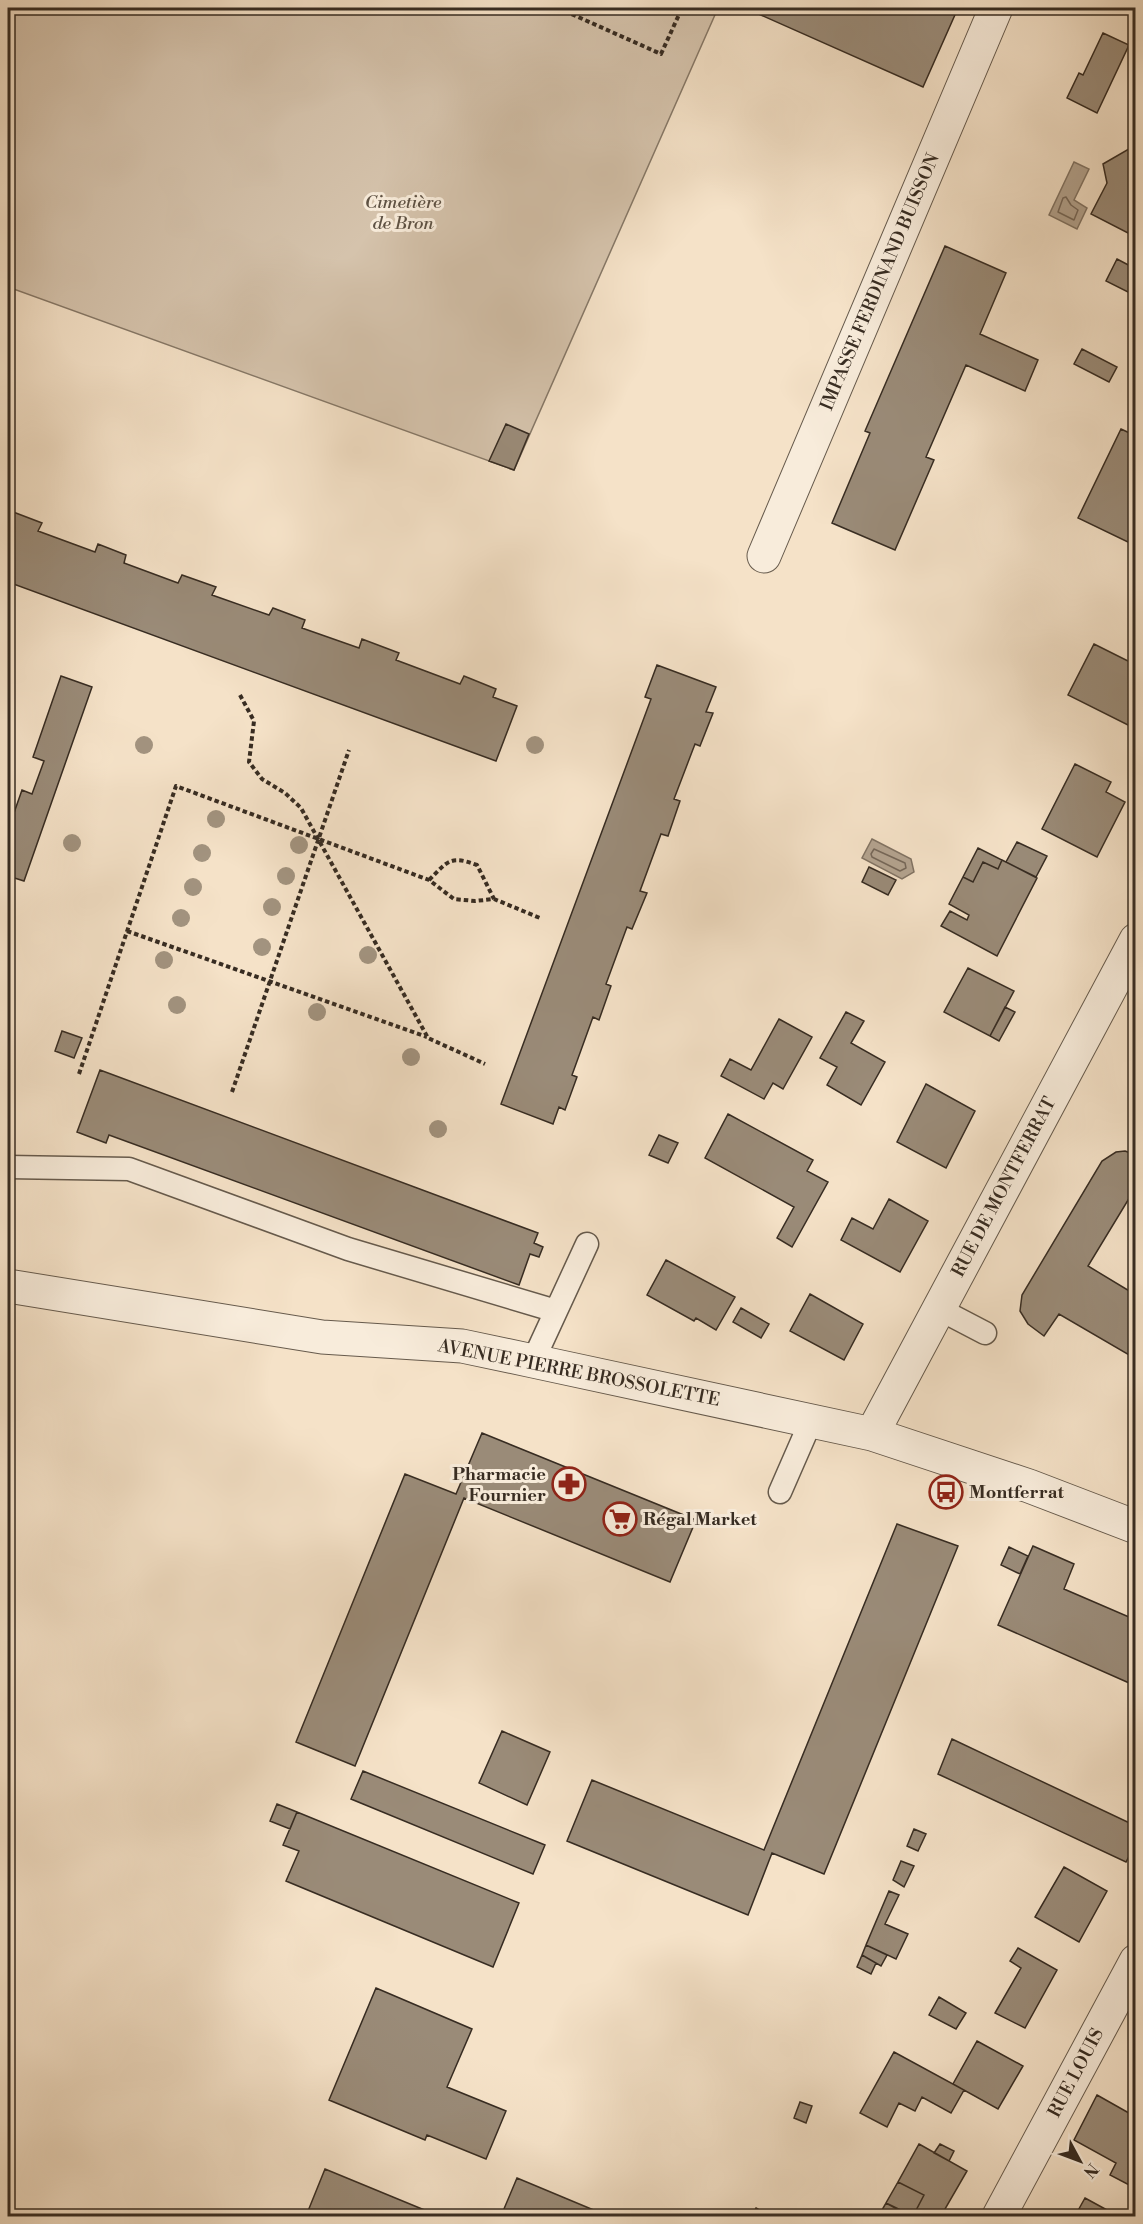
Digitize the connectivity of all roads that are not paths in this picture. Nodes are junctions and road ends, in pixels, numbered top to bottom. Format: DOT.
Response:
graph roads {
  1 [pos="996,8"];
  2 [pos="764,556"];
  3 [pos="1136,940"];
  4 [pos="8,1167"];
  5 [pos="587,1244"];
  6 [pos="8,1286"];
  7 [pos="939,1309"];
  8 [pos="556,1311"];
  9 [pos="985,1333"];
  10 [pos="533,1361"];
  11 [pos="811,1420"];
  12 [pos="872,1434"];
  13 [pos="780,1492"];
  14 [pos="1136,1527"];
  15 [pos="1136,1961"];
  16 [pos="999,2217"];
  1 -- 2 [label="street, IMPASSE FERDINAND BUISSON"];
  3 -- 7 [label="street, RUE DE MONTFERRAT"];
  4 -- 8 [label="lane"];
  5 -- 8 [label="lane"];
  6 -- 10 [label="street, AVENUE PIERRE BROSSOLETTE"];
  7 -- 9 [label="lane"];
  7 -- 12 [label="street, RUE DE MONTFERRAT"];
  8 -- 10 [label="lane"];
  10 -- 11 [label="street, AVENUE PIERRE BROSSOLETTE"];
  11 -- 12 [label="street, AVENUE PIERRE BROSSOLETTE"];
  11 -- 13 [label="lane"];
  12 -- 14 [label="street, AVENUE PIERRE BROSSOLETTE"];
  15 -- 16 [label="street, RUE LOUIS"];
}
